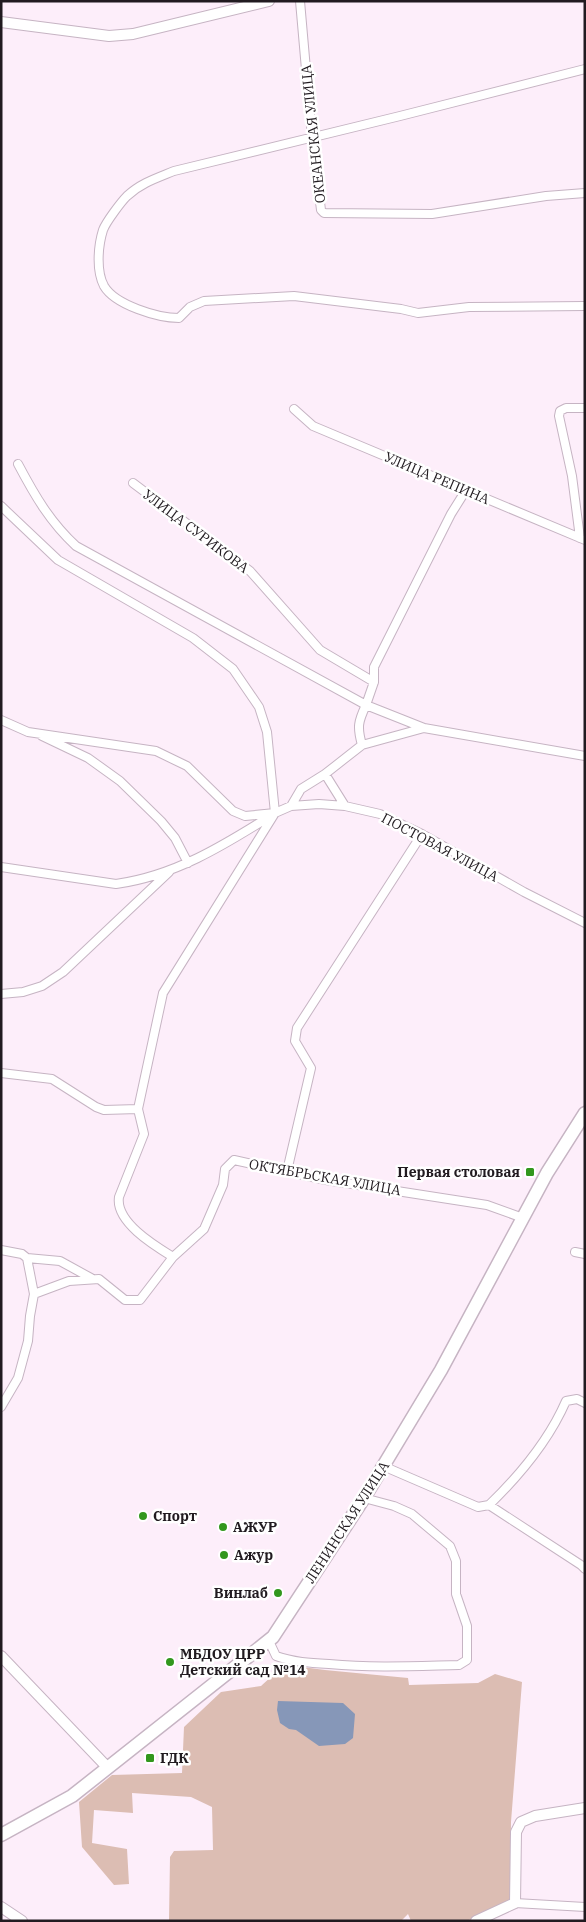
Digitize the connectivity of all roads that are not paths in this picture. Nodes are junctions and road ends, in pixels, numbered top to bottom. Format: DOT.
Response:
graph roads {
  1 [pos="269,1"];
  2 [pos="300,1"];
  3 [pos="1,22"];
  4 [pos="585,69"];
  5 [pos="312,138"];
  6 [pos="585,193"];
  7 [pos="585,306"];
  8 [pos="585,408"];
  9 [pos="294,409"];
  10 [pos="18,464"];
  11 [pos="133,483"];
  12 [pos="466,490"];
  13 [pos="1,506"];
  14 [pos="582,539"];
  15 [pos="374,682"];
  16 [pos="366,705"];
  17 [pos="1,720"];
  18 [pos="424,728"];
  19 [pos="42,735"];
  20 [pos="362,745"];
  21 [pos="585,756"];
  22 [pos="326,774"];
  23 [pos="291,806"];
  24 [pos="345,806"];
  25 [pos="275,813"];
  26 [pos="422,834"];
  27 [pos="188,863"];
  28 [pos="1,867"];
  29 [pos="170,870"];
  30 [pos="585,923"];
  31 [pos="1,994"];
  32 [pos="1,1073"];
  33 [pos="138,1109"];
  34 [pos="585,1113"];
  35 [pos="287,1171"];
  36 [pos="523,1218"];
  37 [pos="1,1250"];
  38 [pos="575,1252"];
  39 [pos="585,1254"];
  40 [pos="173,1257"];
  41 [pos="26,1258"];
  42 [pos="91,1278"];
  43 [pos="34,1294"];
  44 [pos="585,1403"];
  45 [pos="1,1407"];
  46 [pos="383,1466"];
  47 [pos="364,1498"];
  48 [pos="489,1505"];
  49 [pos="585,1570"];
  50 [pos="269,1641"];
  51 [pos="1,1656"];
  52 [pos="108,1768"];
  53 [pos="585,1808"];
  54 [pos="1,1835"];
  55 [pos="515,1903"];
  56 [pos="1,1907"];
  57 [pos="585,1907"];
  58 [pos="22,1921"];
  59 [pos="476,1921"];
  1 -- 3 [label="street"];
  2 -- 5 [label="street, ОКЕАНСКАЯ УЛИЦА"];
  4 -- 5 [label="street"];
  5 -- 6 [label="street, ОКЕАНСКАЯ УЛИЦА"];
  5 -- 7 [label="street"];
  8 -- 14 [label="street"];
  9 -- 12 [label="street, УЛИЦА РЕПИНА"];
  10 -- 16 [label="street"];
  11 -- 15 [label="street, УЛИЦА СУРИКОВА"];
  12 -- 14 [label="street, УЛИЦА РЕПИНА"];
  12 -- 15 [label="street"];
  13 -- 25 [label="street"];
  15 -- 16 [label="street"];
  16 -- 18 [label="street"];
  16 -- 20 [label="street"];
  17 -- 19 [label="street, ПОСТОВАЯ УЛИЦА"];
  18 -- 20 [label="street"];
  18 -- 21 [label="street"];
  19 -- 25 [label="street, ПОСТОВАЯ УЛИЦА"];
  19 -- 27 [label="street, ПОСТОВАЯ УЛИЦА"];
  20 -- 22 [label="street"];
  22 -- 23 [label="street"];
  22 -- 24 [label="street"];
  23 -- 24 [label="street, ПОСТОВАЯ УЛИЦА"];
  23 -- 25 [label="street, ПОСТОВАЯ УЛИЦА"];
  24 -- 26 [label="street, ПОСТОВАЯ УЛИЦА"];
  25 -- 27 [label="street"];
  25 -- 33 [label="street"];
  26 -- 30 [label="street, ПОСТОВАЯ УЛИЦА"];
  26 -- 35 [label="street"];
  27 -- 29 [label="street"];
  28 -- 29 [label="street"];
  29 -- 31 [label="street"];
  32 -- 33 [label="street"];
  33 -- 40 [label="street"];
  34 -- 36 [label="main road, ЛЕНИНСКАЯ УЛИЦА"];
  35 -- 36 [label="street, ОКТЯБРЬСКАЯ УЛИЦА"];
  35 -- 40 [label="street, ОКТЯБРЬСКАЯ УЛИЦА"];
  36 -- 46 [label="main road, ЛЕНИНСКАЯ УЛИЦА"];
  37 -- 41 [label="street"];
  38 -- 39 [label="street"];
  40 -- 42 [label="street, ОКТЯБРЬСКАЯ УЛИЦА"];
  41 -- 42 [label="street"];
  41 -- 43 [label="street"];
  42 -- 43 [label="street"];
  43 -- 45 [label="street"];
  44 -- 48 [label="street"];
  46 -- 47 [label="main road, ЛЕНИНСКАЯ УЛИЦА"];
  46 -- 48 [label="street"];
  47 -- 50 [label="main road, ЛЕНИНСКАЯ УЛИЦА"];
  47 -- 50 [label="street"];
  48 -- 49 [label="street"];
  50 -- 52 [label="main road, ЛЕНИНСКАЯ УЛИЦА"];
  51 -- 52 [label="street"];
  52 -- 54 [label="main road, ЛЕНИНСКАЯ УЛИЦА"];
  53 -- 55 [label="street"];
  55 -- 57 [label="street"];
  55 -- 59 [label="street"];
  56 -- 58 [label="street"];
}
